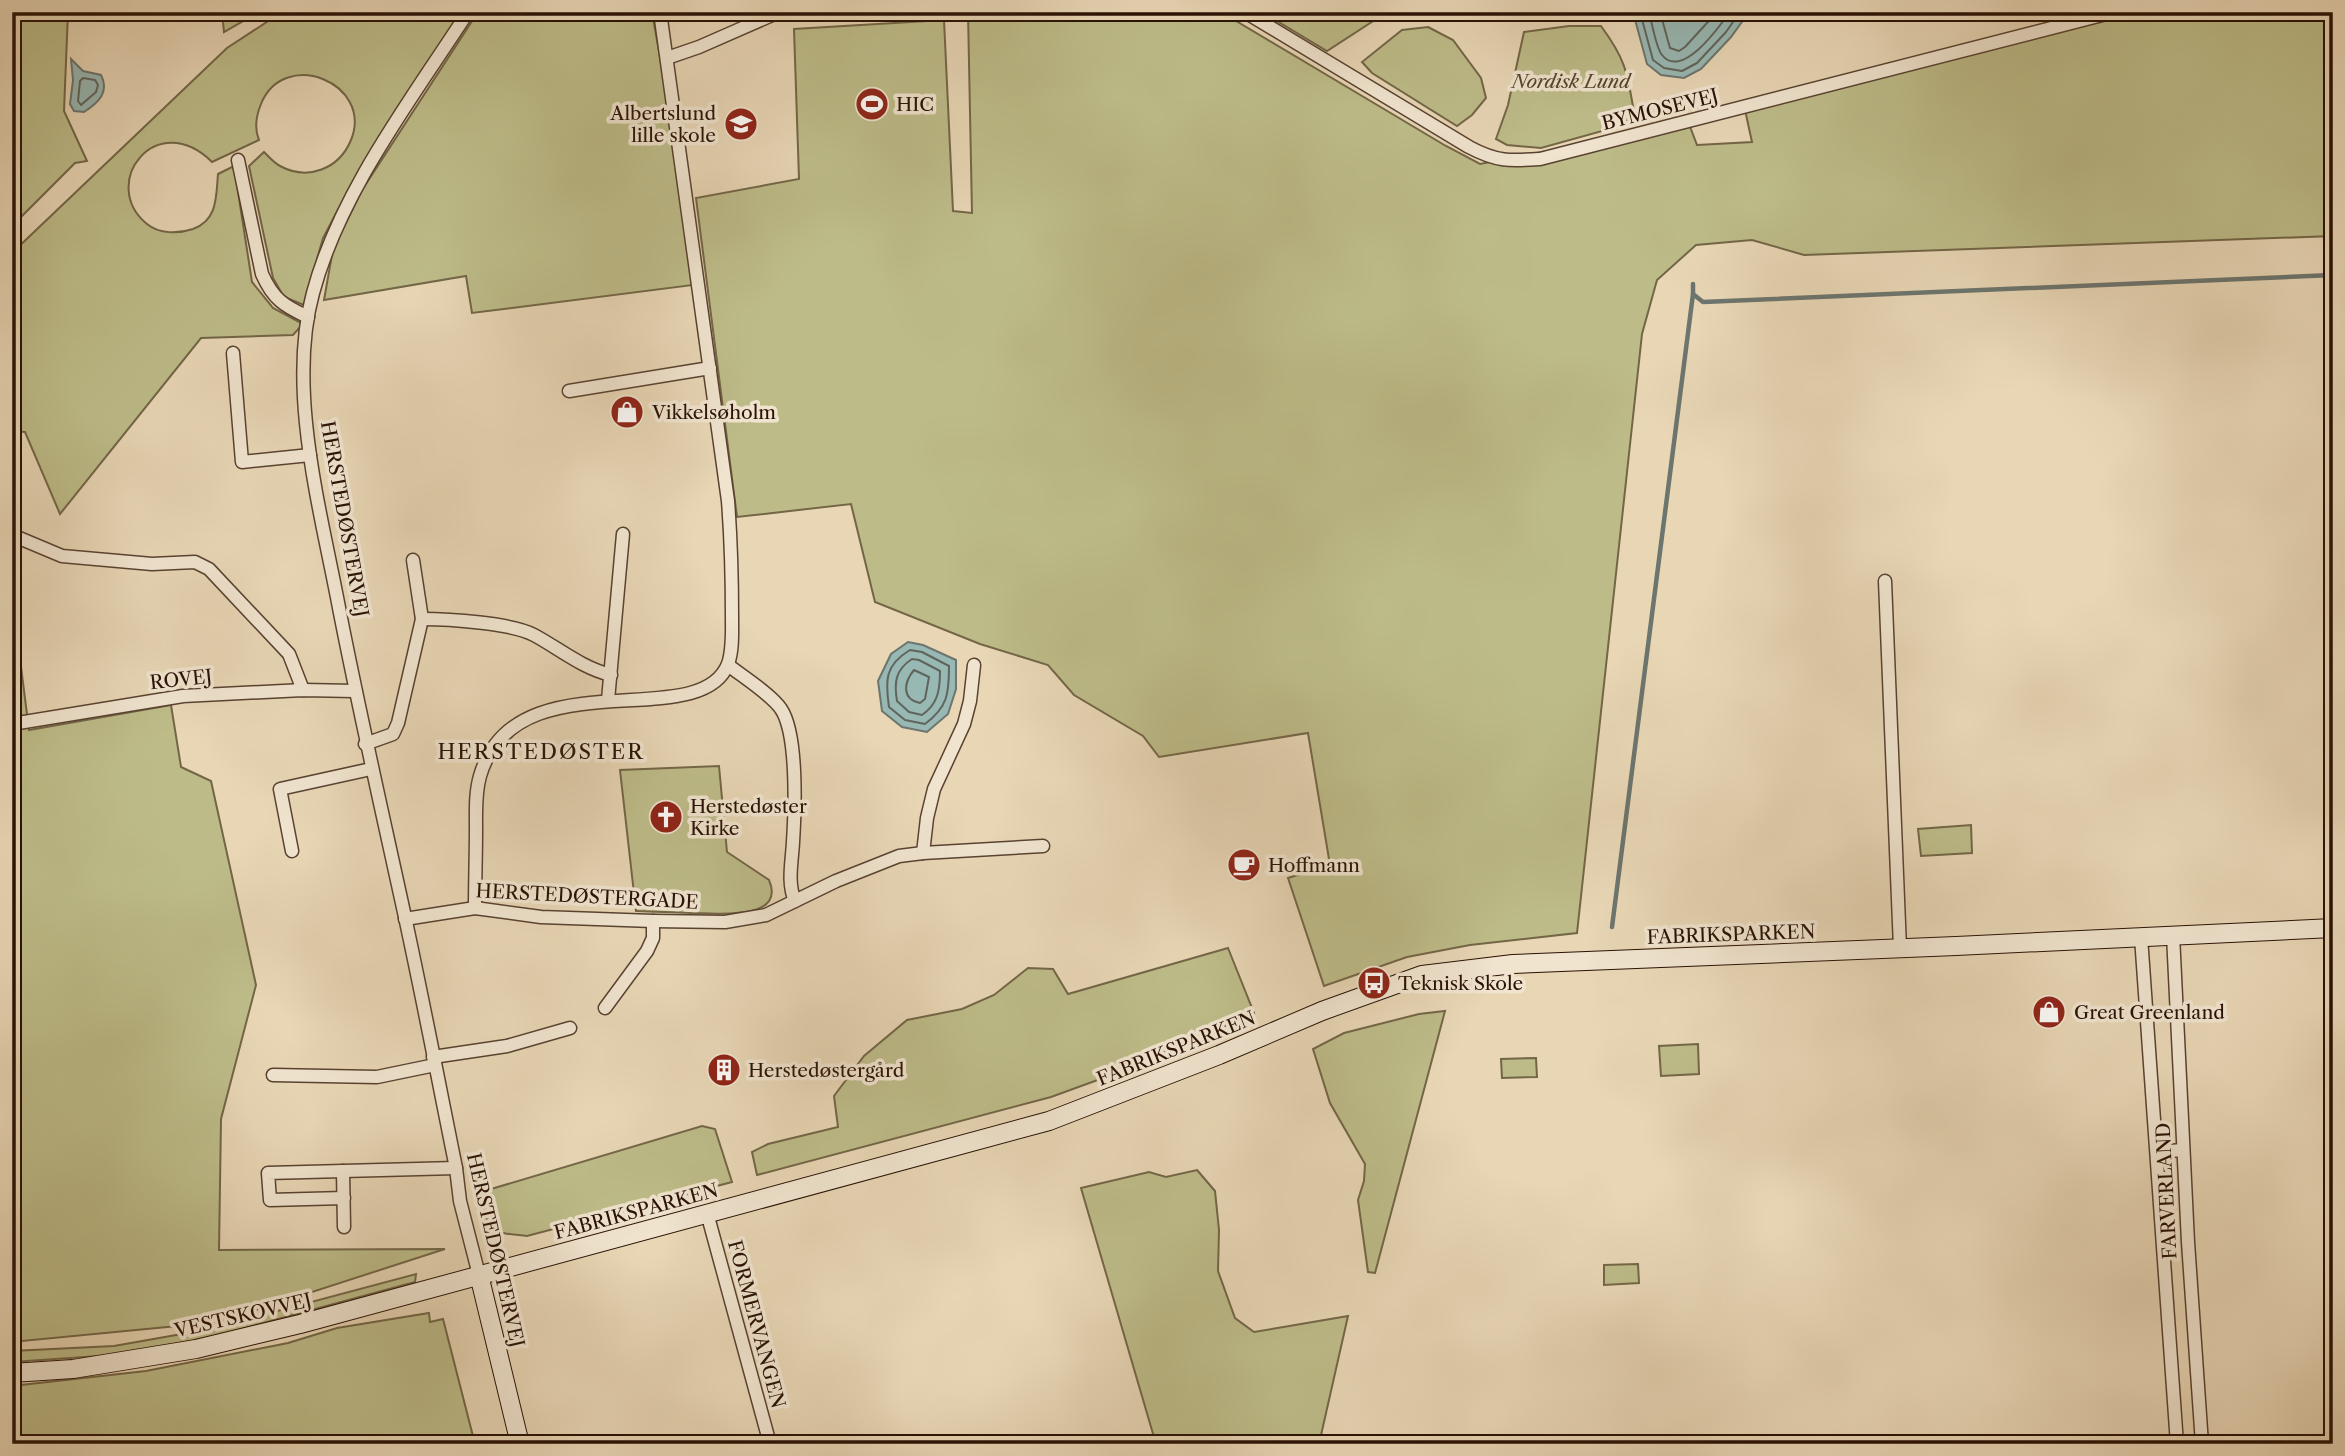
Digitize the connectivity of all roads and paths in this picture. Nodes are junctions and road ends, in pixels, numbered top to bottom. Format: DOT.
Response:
graph roads {
  1 [pos="468,12"];
  2 [pos="660,12"];
  3 [pos="779,12"];
  4 [pos="1245,12"];
  5 [pos="2114,12"];
  6 [pos="667,58"];
  7 [pos="239,159"];
  8 [pos="308,317"];
  9 [pos="233,353"];
  10 [pos="710,368"];
  11 [pos="569,391"];
  12 [pos="310,455"];
  13 [pos="624,534"];
  14 [pos="12,535"];
  15 [pos="413,560"];
  16 [pos="1885,581"];
  17 [pos="422,619"];
  18 [pos="728,665"];
  19 [pos="974,665"];
  20 [pos="611,676"];
  21 [pos="303,690"];
  22 [pos="355,691"];
  23 [pos="608,700"];
  24 [pos="12,724"];
  25 [pos="365,744"];
  26 [pos="371,769"];
  27 [pos="1043,846"];
  28 [pos="292,851"];
  29 [pos="923,853"];
  30 [pos="795,901"];
  31 [pos="475,908"];
  32 [pos="405,919"];
  33 [pos="653,921"];
  34 [pos="2333,928"];
  35 [pos="2173,935"];
  36 [pos="2141,937"];
  37 [pos="1900,948"];
  38 [pos="605,1008"];
  39 [pos="570,1028"];
  40 [pos="434,1061"];
  41 [pos="273,1075"];
  42 [pos="2183,1150"];
  43 [pos="2157,1152"];
  44 [pos="456,1168"];
  45 [pos="343,1171"];
  46 [pos="344,1198"];
  47 [pos="707,1213"];
  48 [pos="344,1227"];
  49 [pos="478,1275"];
  50 [pos="2196,1368"];
  51 [pos="2172,1370"];
  52 [pos="12,1373"];
  53 [pos="2200,1415"];
  54 [pos="2175,1417"];
  55 [pos="520,1444"];
  56 [pos="770,1444"];
  57 [pos="2177,1444"];
  58 [pos="2202,1444"];
  1 -- 8 [label="street, HERSTEDØSTERVEJ"];
  2 -- 6 [label="street"];
  3 -- 6 [label="street"];
  4 -- 5 [label="street, BYMOSEVEJ"];
  6 -- 10 [label="street"];
  7 -- 8 [label="street"];
  8 -- 12 [label="street, HERSTEDØSTERVEJ"];
  9 -- 12 [label="street"];
  10 -- 11 [label="street"];
  10 -- 18 [label="street"];
  12 -- 22 [label="street, HERSTEDØSTERVEJ"];
  13 -- 20 [label="street"];
  14 -- 21 [label="street"];
  15 -- 17 [label="street"];
  16 -- 37 [label="street"];
  17 -- 20 [label="street"];
  17 -- 25 [label="street"];
  18 -- 23 [label="street"];
  18 -- 30 [label="street"];
  19 -- 29 [label="street"];
  20 -- 23 [label="street"];
  21 -- 22 [label="street, ROVEJ"];
  21 -- 24 [label="street, ROVEJ"];
  22 -- 25 [label="street, HERSTEDØSTERVEJ"];
  23 -- 31 [label="street"];
  25 -- 26 [label="street, HERSTEDØSTERVEJ"];
  26 -- 28 [label="street"];
  26 -- 32 [label="street, HERSTEDØSTERVEJ"];
  27 -- 29 [label="street, HERSTEDØSTERGADE"];
  29 -- 30 [label="street, HERSTEDØSTERGADE"];
  30 -- 33 [label="street, HERSTEDØSTERGADE"];
  31 -- 32 [label="street, HERSTEDØSTERGADE"];
  31 -- 33 [label="street, HERSTEDØSTERGADE"];
  32 -- 40 [label="street, HERSTEDØSTERVEJ"];
  33 -- 38 [label="street"];
  34 -- 35 [label="street, FABRIKSPARKEN"];
  35 -- 36 [label="street, FABRIKSPARKEN"];
  35 -- 42 [label="street, FARVERLAND"];
  36 -- 37 [label="street, FABRIKSPARKEN"];
  36 -- 43 [label="street, FARVERLAND"];
  37 -- 47 [label="street, FABRIKSPARKEN"];
  39 -- 40 [label="street"];
  40 -- 41 [label="street"];
  40 -- 44 [label="street, HERSTEDØSTERVEJ"];
  42 -- 43 [label="street"];
  42 -- 50 [label="street, FARVERLAND"];
  43 -- 51 [label="street, FARVERLAND"];
  44 -- 45 [label="street"];
  44 -- 49 [label="street, HERSTEDØSTERVEJ"];
  45 -- 46 [label="street"];
  45 -- 46 [label="street"];
  46 -- 48 [label="street"];
  47 -- 49 [label="street, FABRIKSPARKEN"];
  47 -- 56 [label="street, FORMERVANGEN"];
  49 -- 52 [label="street, VESTSKOVVEJ"];
  49 -- 55 [label="street, HERSTEDØSTERVEJ"];
  50 -- 51 [label="street"];
  50 -- 53 [label="street, FARVERLAND"];
  51 -- 54 [label="street, FARVERLAND"];
  53 -- 54 [label="street"];
  53 -- 58 [label="street, FARVERLAND"];
  54 -- 57 [label="street, FARVERLAND"];
}
